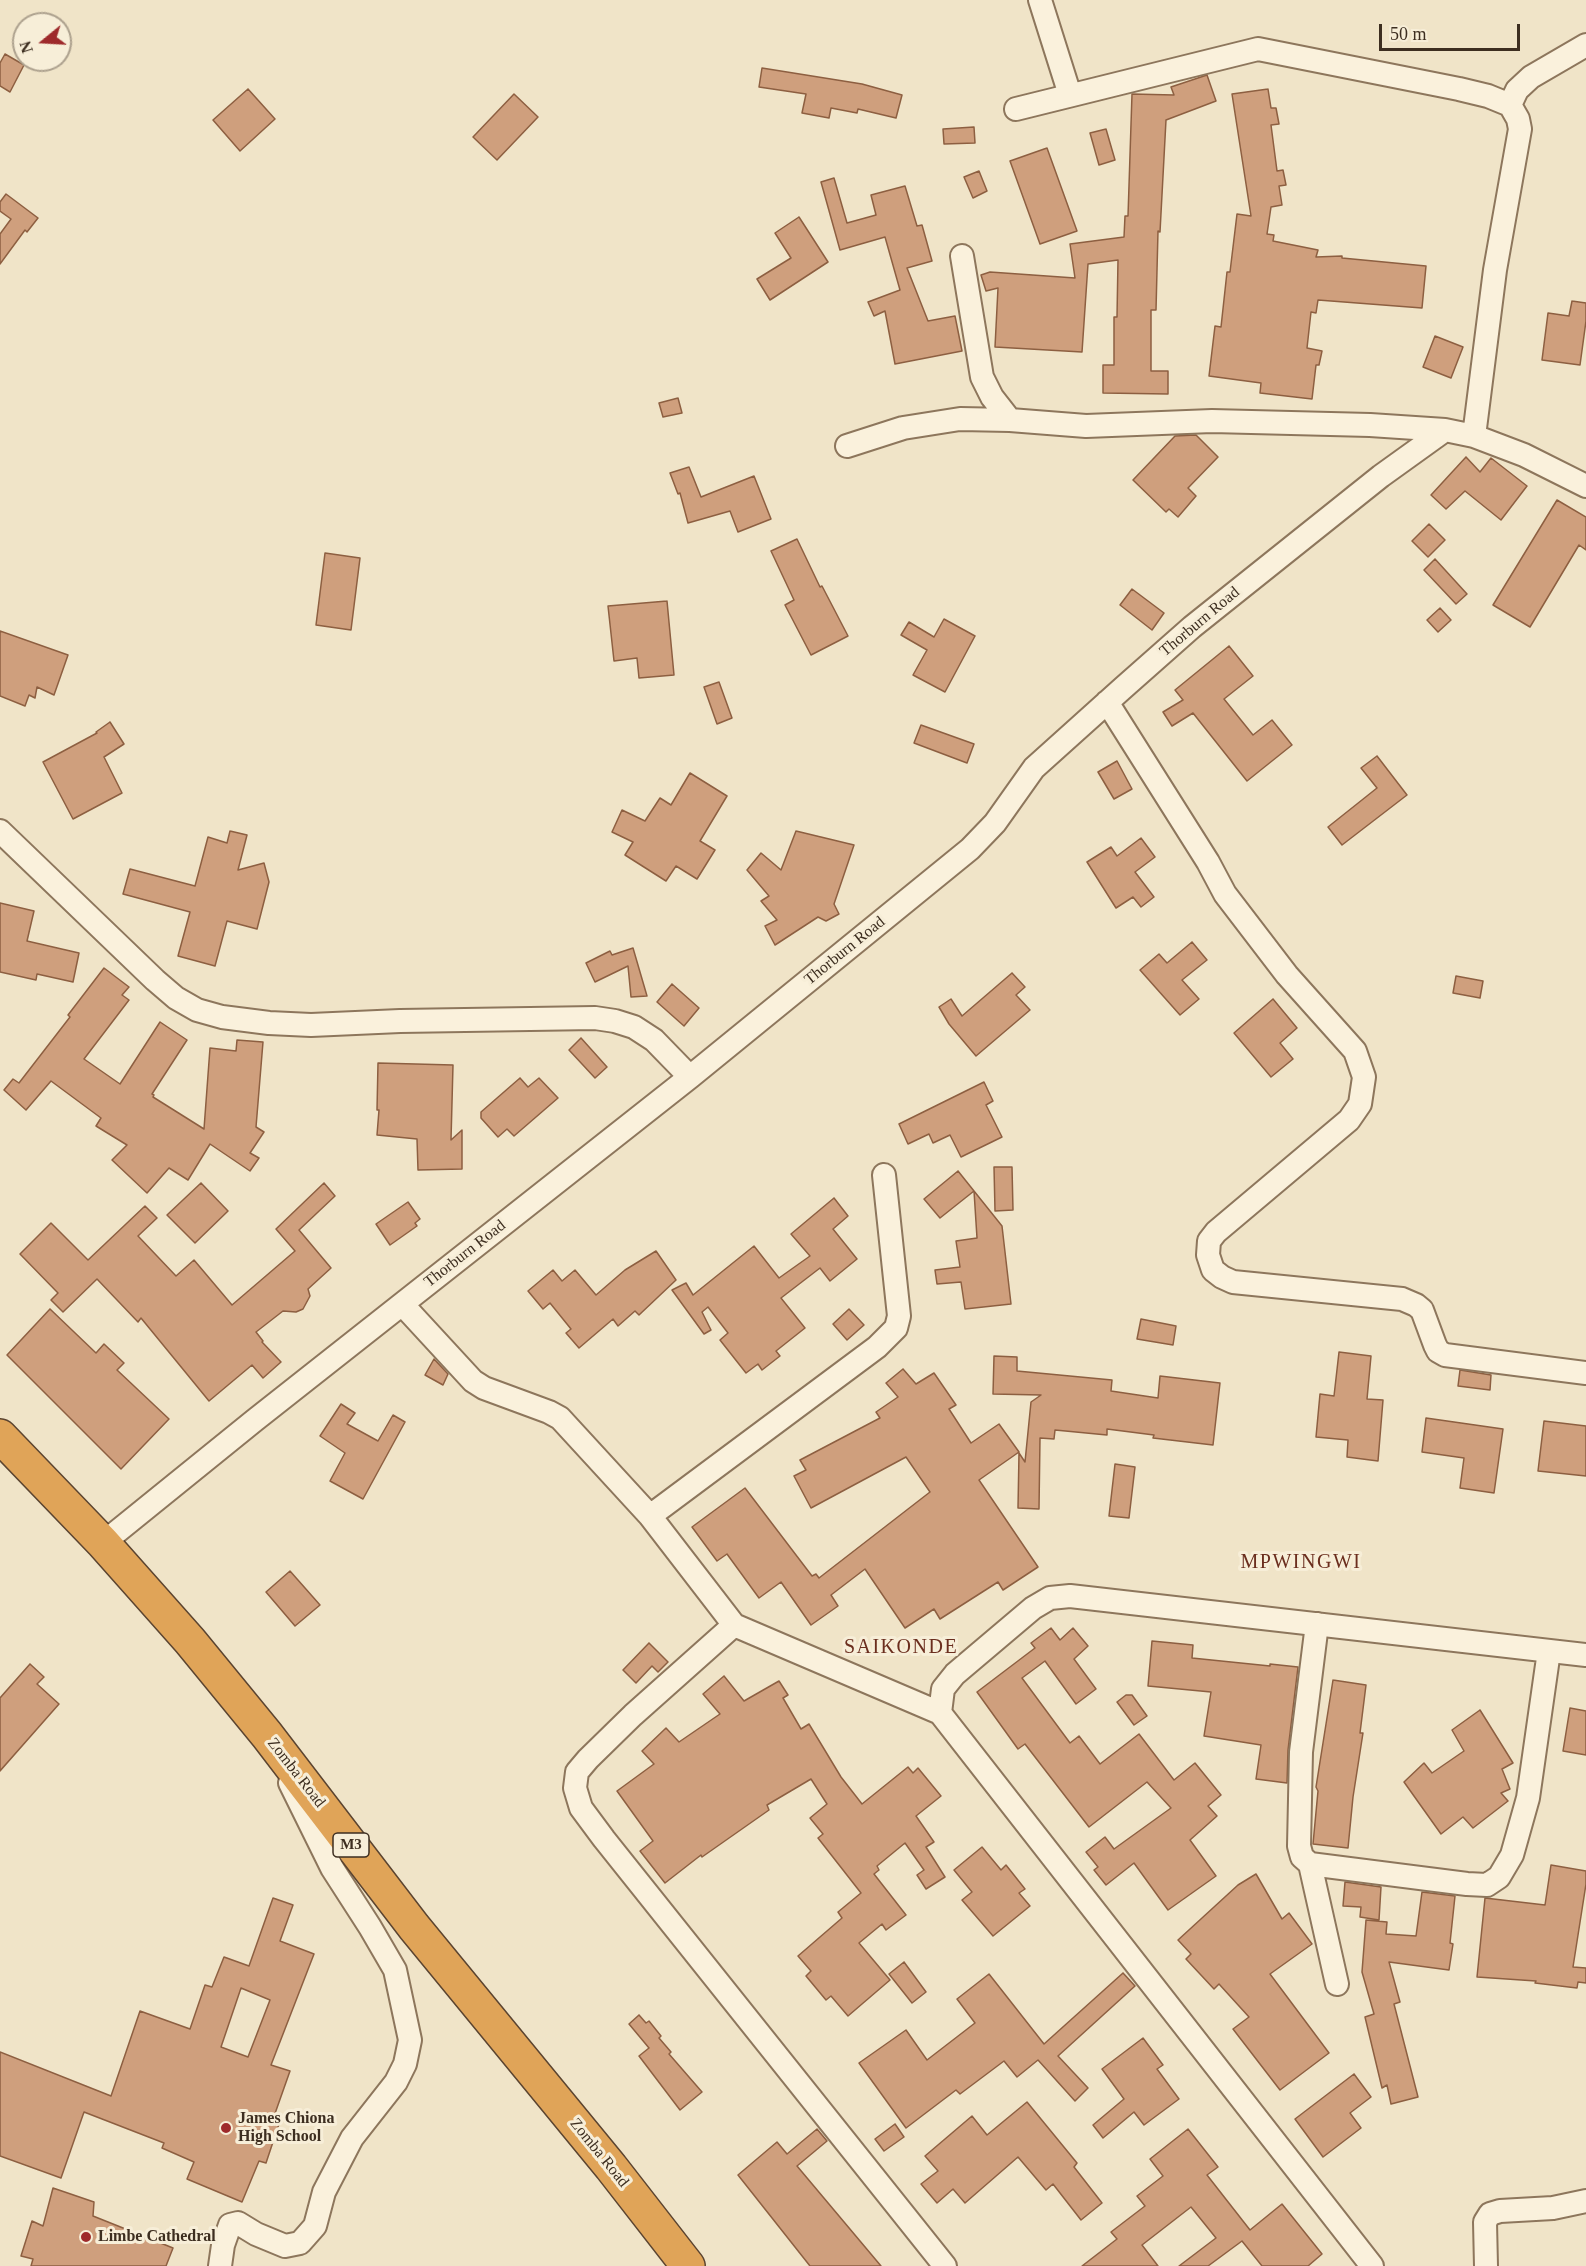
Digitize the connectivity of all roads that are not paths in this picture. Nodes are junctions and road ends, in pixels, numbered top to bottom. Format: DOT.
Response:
graph roads {
  1 [pos="1040,0"];
  2 [pos="1586,45"];
  3 [pos="1070,95"];
  4 [pos="1510,105"];
  5 [pos="1016,109"];
  6 [pos="962,256"];
  7 [pos="1010,420"];
  8 [pos="1445,430"];
  9 [pos="1474,436"];
  10 [pos="847,446"];
  11 [pos="1586,486"];
  12 [pos="1107,702"];
  13 [pos="0,831"];
  14 [pos="690,1077"];
  15 [pos="884,1174"];
  16 [pos="402,1304"];
  17 [pos="1586,1373"];
  18 [pos="0,1436"];
  19 [pos="650,1516"];
  20 [pos="103,1543"];
  21 [pos="1317,1624"];
  22 [pos="734,1625"];
  23 [pos="1549,1651"];
  24 [pos="1586,1655"];
  25 [pos="940,1713"];
  26 [pos="267,1735"];
  27 [pos="1310,1864"];
  28 [pos="1337,1984"];
  29 [pos="1586,2201"];
  30 [pos="220,2266"];
  31 [pos="688,2266"];
  32 [pos="945,2266"];
  33 [pos="1372,2266"];
  34 [pos="1486,2266"];
  1 -- 3 [label="street"];
  2 -- 4 [label="street"];
  3 -- 4 [label="street"];
  3 -- 5 [label="street"];
  4 -- 9 [label="street"];
  6 -- 7 [label="street"];
  7 -- 8 [label="street"];
  7 -- 10 [label="street"];
  8 -- 9 [label="street"];
  8 -- 12 [label="street, Thorburn Road"];
  9 -- 11 [label="street"];
  12 -- 14 [label="street, Thorburn Road"];
  12 -- 17 [label="street"];
  13 -- 14 [label="street"];
  14 -- 16 [label="street, Thorburn Road"];
  15 -- 19 [label="street"];
  16 -- 19 [label="street"];
  16 -- 20 [label="street, Thorburn Road"];
  18 -- 20 [label="highway, Zomba Road / M3"];
  19 -- 22 [label="street"];
  20 -- 26 [label="highway, Zomba Road / M3"];
  21 -- 23 [label="street"];
  21 -- 25 [label="street"];
  21 -- 27 [label="street"];
  22 -- 25 [label="street"];
  22 -- 32 [label="street"];
  23 -- 24 [label="street"];
  23 -- 27 [label="street"];
  25 -- 33 [label="street"];
  26 -- 30 [label="street"];
  26 -- 31 [label="highway, Zomba Road / M3"];
  27 -- 28 [label="street"];
  29 -- 34 [label="street"];
}
